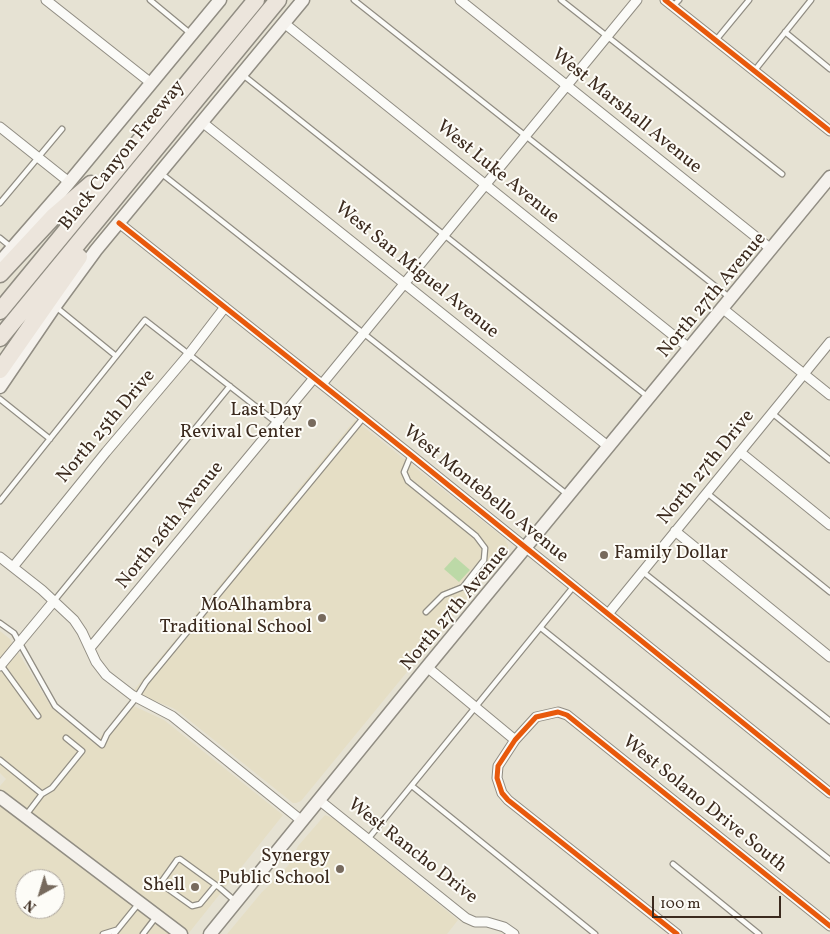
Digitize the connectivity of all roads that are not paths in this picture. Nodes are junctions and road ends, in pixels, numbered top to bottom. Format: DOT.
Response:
graph roads {
  1 [pos="46,0"];
  2 [pos="150,0"];
  3 [pos="220,0"];
  4 [pos="242,0"];
  5 [pos="256,0"];
  6 [pos="266,0"];
  7 [pos="278,0"];
  8 [pos="303,0"];
  9 [pos="354,0"];
  10 [pos="460,0"];
  11 [pos="561,0"];
  12 [pos="637,0"];
  13 [pos="666,0"];
  14 [pos="748,0"];
  15 [pos="811,0"];
  16 [pos="676,3"];
  17 [pos="284,23"];
  18 [pos="785,32"];
  19 [pos="192,34"];
  20 [pos="607,37"];
  21 [pos="716,40"];
  22 [pos="830,69"];
  23 [pos="755,70"];
  24 [pos="242,74"];
  25 [pos="151,83"];
  26 [pos="567,86"];
  27 [pos="202,122"];
  28 [pos="0,127"];
  29 [pos="62,129"];
  30 [pos="830,131"];
  31 [pos="526,136"];
  32 [pos="38,157"];
  33 [pos="161,173"];
  34 [pos="782,174"];
  35 [pos="830,177"];
  36 [pos="69,182"];
  37 [pos="91,184"];
  38 [pos="486,185"];
  39 [pos="112,201"];
  40 [pos="0,203"];
  41 [pos="119,224"];
  42 [pos="445,235"];
  43 [pos="0,238"];
  44 [pos="13,248"];
  45 [pos="771,249"];
  46 [pos="0,262"];
  47 [pos="0,274"];
  48 [pos="405,283"];
  49 [pos="0,297"];
  50 [pos="726,303"];
  51 [pos="55,306"];
  52 [pos="226,307"];
  53 [pos="0,311"];
  54 [pos="0,324"];
  55 [pos="364,333"];
  56 [pos="0,338"];
  57 [pos="830,342"];
  58 [pos="690,348"];
  59 [pos="190,354"];
  60 [pos="116,356"];
  61 [pos="0,370"];
  62 [pos="804,374"];
  63 [pos="314,378"];
  64 [pos="322,384"];
  65 [pos="0,386"];
  66 [pos="230,386"];
  67 [pos="830,395"];
  68 [pos="648,398"];
  69 [pos="0,400"];
  70 [pos="772,413"];
  71 [pos="364,417"];
  72 [pos="277,423"];
  73 [pos="50,439"];
  74 [pos="609,447"];
  75 [pos="740,452"];
  76 [pos="411,455"];
  77 [pos="830,460"];
  78 [pos="707,493"];
  79 [pos="569,496"];
  80 [pos="1,498"];
  81 [pos="830,525"];
  82 [pos="675,531"];
  83 [pos="527,548"];
  84 [pos="0,557"];
  85 [pos="13,567"];
  86 [pos="643,572"];
  87 [pos="574,586"];
  88 [pos="830,592"];
  89 [pos="54,601"];
  90 [pos="426,612"];
  91 [pos="608,614"];
  92 [pos="0,623"];
  93 [pos="541,628"];
  94 [pos="18,643"];
  95 [pos="90,648"];
  96 [pos="830,657"];
  97 [pos="0,665"];
  98 [pos="427,668"];
  99 [pos="136,698"];
  100 [pos="476,707"];
  101 [pos="38,716"];
  102 [pos="830,721"];
  103 [pos="66,738"];
  104 [pos="515,740"];
  105 [pos="0,760"];
  106 [pos="412,786"];
  107 [pos="830,793"];
  108 [pos="42,794"];
  109 [pos="0,797"];
  110 [pos="319,800"];
  111 [pos="26,816"];
  112 [pos="302,821"];
  113 [pos="368,839"];
  114 [pos="830,860"];
  115 [pos="673,864"];
  116 [pos="215,886"];
  117 [pos="140,902"];
  118 [pos="236,902"];
  119 [pos="157,916"];
  120 [pos="830,926"];
  121 [pos="118,929"];
  122 [pos="103,934"];
  123 [pos="114,934"];
  124 [pos="143,934"];
  125 [pos="181,934"];
  126 [pos="210,934"];
  127 [pos="514,934"];
  128 [pos="595,934"];
  129 [pos="676,934"];
  130 [pos="759,934"];
  1 -- 25 [label="street"];
  2 -- 19 [label="lane"];
  3 -- 19 [label="main road"];
  4 -- 37 [label="highway, Black Canyon Freeway"];
  5 -- 53 [label="highway"];
  6 -- 54 [label="highway"];
  7 -- 39 [label="highway, Black Canyon Freeway"];
  8 -- 17 [label="main road"];
  9 -- 31 [label="lane"];
  10 -- 26 [label="street, West Marshall Avenue"];
  11 -- 20 [label="lane"];
  12 -- 20 [label="street"];
  13 -- 16 [label="street"];
  14 -- 21 [label="lane"];
  15 -- 18 [label="lane"];
  16 -- 21 [label="street"];
  17 -- 24 [label="main road"];
  17 -- 38 [label="street, West Luke Avenue"];
  18 -- 22 [label="lane"];
  18 -- 23 [label="lane"];
  19 -- 25 [label="main road"];
  20 -- 26 [label="street"];
  20 -- 34 [label="lane"];
  21 -- 23 [label="street"];
  23 -- 30 [label="street"];
  24 -- 27 [label="main road"];
  24 -- 42 [label="lane"];
  25 -- 36 [label="main road"];
  26 -- 31 [label="street"];
  26 -- 45 [label="street, West Marshall Avenue"];
  27 -- 33 [label="main road"];
  27 -- 48 [label="street, West San Miguel Avenue"];
  28 -- 32 [label="street"];
  29 -- 32 [label="lane"];
  31 -- 38 [label="street"];
  31 -- 50 [label="lane"];
  32 -- 36 [label="street"];
  32 -- 40 [label="lane"];
  33 -- 41 [label="main road"];
  33 -- 55 [label="lane"];
  35 -- 45 [label="main road, North 27th Avenue"];
  36 -- 44 [label="main road"];
  37 -- 47 [label="highway"];
  37 -- 49 [label="highway, Black Canyon Freeway"];
  38 -- 42 [label="street"];
  38 -- 58 [label="street, West Luke Avenue"];
  39 -- 56 [label="highway, Black Canyon Freeway"];
  39 -- 61 [label="highway"];
  41 -- 51 [label="main road"];
  41 -- 52 [label="street, West Montebello Avenue"];
  42 -- 48 [label="street"];
  42 -- 68 [label="lane"];
  43 -- 44 [label="lane"];
  44 -- 46 [label="main road"];
  45 -- 50 [label="main road, North 27th Avenue"];
  48 -- 55 [label="street"];
  48 -- 74 [label="street, West San Miguel Avenue"];
  50 -- 58 [label="main road, North 27th Avenue"];
  50 -- 62 [label="street"];
  51 -- 60 [label="lane"];
  51 -- 65 [label="main road"];
  52 -- 59 [label="street, North 25th Drive"];
  52 -- 63 [label="street, West Montebello Avenue"];
  55 -- 64 [label="street"];
  55 -- 79 [label="lane"];
  57 -- 62 [label="street, North 27th Drive"];
  58 -- 68 [label="main road, North 27th Avenue"];
  59 -- 60 [label="lane"];
  59 -- 66 [label="lane"];
  59 -- 85 [label="street, North 25th Drive"];
  60 -- 73 [label="lane"];
  62 -- 67 [label="street"];
  62 -- 70 [label="street, North 27th Drive"];
  63 -- 64 [label="street, West Montebello Avenue"];
  63 -- 72 [label="street, North 26th Avenue"];
  64 -- 71 [label="street, West Montebello Avenue"];
  66 -- 72 [label="lane"];
  66 -- 89 [label="lane"];
  68 -- 74 [label="main road, North 27th Avenue"];
  69 -- 73 [label="lane"];
  70 -- 75 [label="street, North 27th Drive"];
  70 -- 77 [label="lane"];
  71 -- 76 [label="street, West Montebello Avenue"];
  71 -- 99 [label="lane"];
  72 -- 95 [label="street, North 26th Avenue"];
  73 -- 80 [label="lane"];
  74 -- 79 [label="main road, North 27th Avenue"];
  75 -- 78 [label="street, North 27th Drive"];
  75 -- 81 [label="street"];
  76 -- 83 [label="street, West Montebello Avenue"];
  76 -- 90 [label="lane"];
  78 -- 82 [label="street, North 27th Drive"];
  78 -- 88 [label="lane"];
  79 -- 83 [label="main road, North 27th Avenue"];
  82 -- 86 [label="street, North 27th Drive"];
  82 -- 96 [label="street"];
  83 -- 87 [label="street, West Montebello Avenue"];
  83 -- 98 [label="main road, North 27th Avenue"];
  84 -- 85 [label="street"];
  85 -- 89 [label="street"];
  86 -- 91 [label="street, North 27th Drive"];
  86 -- 102 [label="lane"];
  87 -- 91 [label="street, West Montebello Avenue"];
  87 -- 93 [label="lane"];
  89 -- 94 [label="street"];
  89 -- 95 [label="street"];
  91 -- 107 [label="street, West Montebello Avenue"];
  92 -- 94 [label="lane"];
  93 -- 100 [label="lane"];
  93 -- 114 [label="lane"];
  94 -- 97 [label="street"];
  94 -- 99 [label="lane"];
  95 -- 99 [label="street"];
  97 -- 101 [label="lane"];
  98 -- 100 [label="street"];
  98 -- 110 [label="main road, North 27th Avenue"];
  99 -- 112 [label="street"];
  100 -- 104 [label="street"];
  100 -- 106 [label="lane"];
  103 -- 108 [label="lane"];
  104 -- 120 [label="street, West Solano Drive South"];
  104 -- 129 [label="street"];
  105 -- 108 [label="lane"];
  106 -- 113 [label="lane"];
  106 -- 128 [label="lane"];
  108 -- 111 [label="lane"];
  109 -- 111 [label="main road"];
  110 -- 112 [label="main road, North 27th Avenue"];
  110 -- 113 [label="street, West Rancho Drive"];
  111 -- 117 [label="main road"];
  112 -- 118 [label="main road, North 27th Avenue"];
  113 -- 127 [label="street, West Rancho Drive"];
  115 -- 130 [label="lane"];
  116 -- 116 [label="lane"];
  116 -- 118 [label="lane"];
  117 -- 119 [label="main road"];
  117 -- 121 [label="lane"];
  118 -- 126 [label="main road, North 27th Avenue"];
  119 -- 124 [label="lane"];
  119 -- 125 [label="main road"];
  121 -- 122 [label="lane"];
  121 -- 123 [label="lane"];
}
